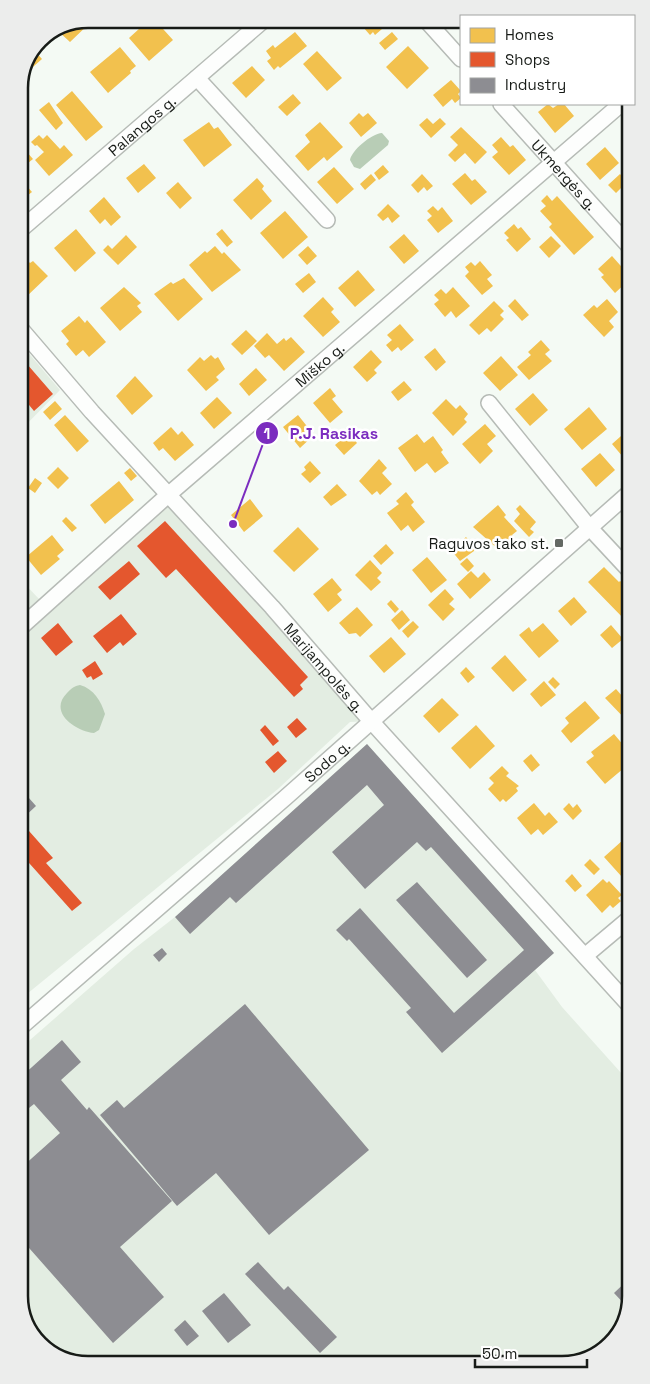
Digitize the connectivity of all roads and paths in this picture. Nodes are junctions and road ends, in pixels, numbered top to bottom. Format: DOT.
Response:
graph roads {
  1 [pos="255,27"];
  2 [pos="433,28"];
  3 [pos="460,58"];
  4 [pos="197,78"];
  5 [pos="502,105"];
  6 [pos="620,105"];
  7 [pos="553,161"];
  8 [pos="327,220"];
  9 [pos="28,223"];
  10 [pos="622,238"];
  11 [pos="28,337"];
  12 [pos="489,403"];
  13 [pos="168,495"];
  14 [pos="622,499"];
  15 [pos="589,527"];
  16 [pos="622,562"];
  17 [pos="28,621"];
  18 [pos="371,721"];
  19 [pos="622,925"];
  20 [pos="586,955"];
  21 [pos="622,997"];
  22 [pos="27,1021"];
  1 -- 4 [label="street, Palangos g."];
  2 -- 3 [label="street"];
  4 -- 8 [label="street"];
  4 -- 9 [label="street, Palangos g."];
  5 -- 7 [label="street, Ukmergės g."];
  6 -- 7 [label="street, Miško g."];
  7 -- 10 [label="street, Ukmergės g."];
  7 -- 13 [label="street, Miško g."];
  11 -- 13 [label="street, Marijampolės g."];
  12 -- 15 [label="street"];
  13 -- 17 [label="street, Miško g."];
  13 -- 18 [label="street, Marijampolės g."];
  14 -- 15 [label="street, Sodo g."];
  15 -- 16 [label="street"];
  15 -- 18 [label="street, Sodo g."];
  18 -- 20 [label="street, Marijampolės g."];
  18 -- 22 [label="street, Sodo g."];
  19 -- 20 [label="street"];
  20 -- 21 [label="street, Marijampolės g."];
}
